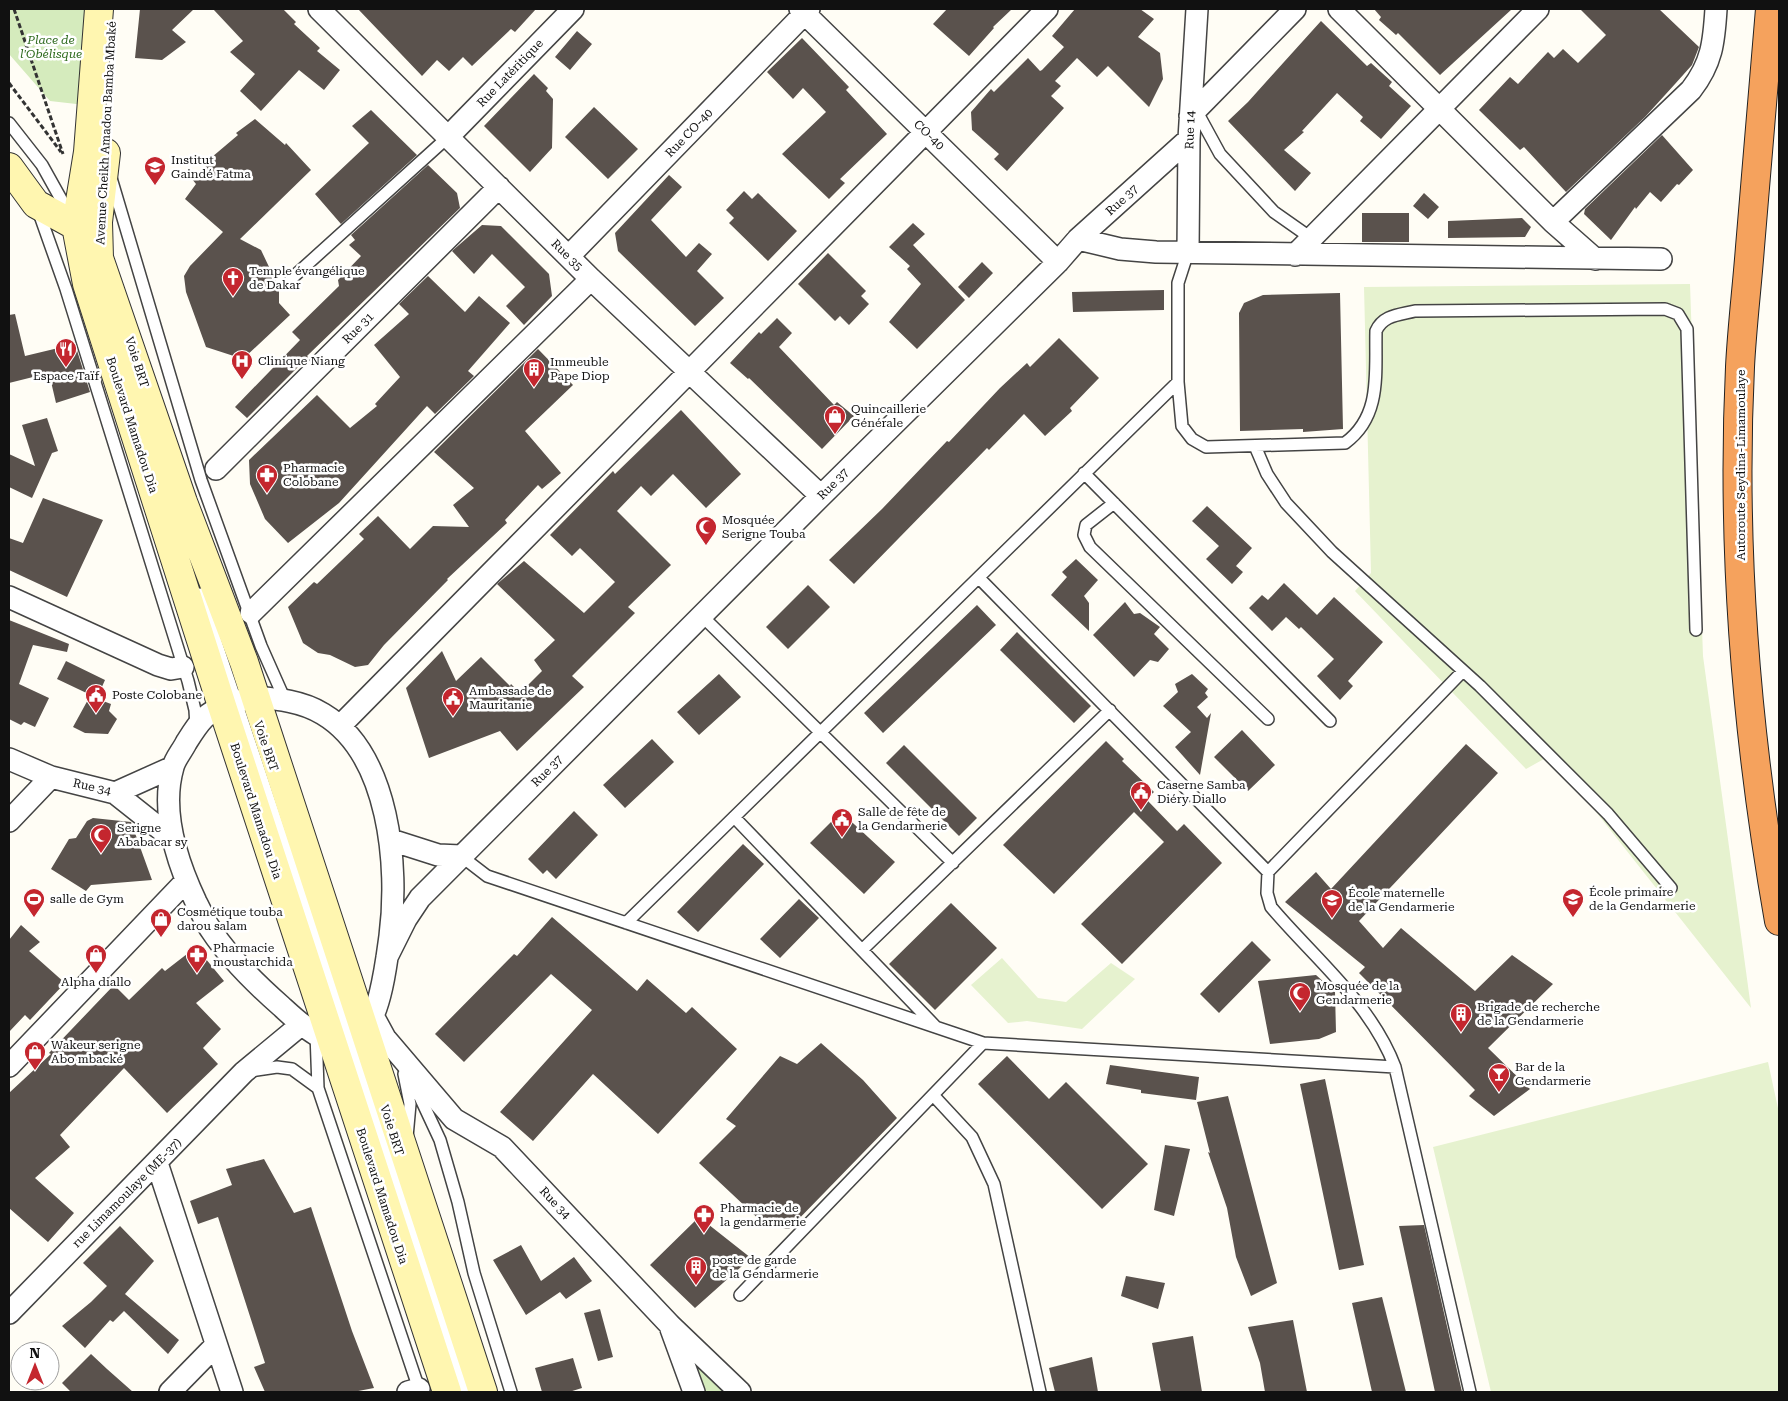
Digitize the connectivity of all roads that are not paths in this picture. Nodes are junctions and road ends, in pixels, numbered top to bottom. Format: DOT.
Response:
graph roads {
  1 [pos="99,9"];
  2 [pos="113,9"];
  3 [pos="572,9"];
  4 [pos="1048,9"];
  5 [pos="1197,9"];
  6 [pos="1295,9"];
  7 [pos="1338,9"];
  8 [pos="1538,9"];
  9 [pos="1716,9"];
  10 [pos="1754,9"];
  11 [pos="1770,9"];
  12 [pos="324,10"];
  13 [pos="805,10"];
  14 [pos="1440,108"];
  15 [pos="1193,113"];
  16 [pos="9,123"];
  17 [pos="926,132"];
  18 [pos="448,137"];
  19 [pos="1189,139"];
  20 [pos="98,153"];
  21 [pos="9,167"];
  22 [pos="499,187"];
  23 [pos="48,199"];
  24 [pos="1554,222"];
  25 [pos="76,226"];
  26 [pos="1311,238"];
  27 [pos="1078,239"];
  28 [pos="1188,252"];
  29 [pos="1295,255"];
  30 [pos="569,256"];
  31 [pos="100,258"];
  32 [pos="1595,258"];
  33 [pos="1661,259"];
  34 [pos="1058,262"];
  35 [pos="291,279"];
  36 [pos="591,279"];
  37 [pos="1740,366"];
  38 [pos="690,371"];
  39 [pos="1178,382"];
  40 [pos="1255,446"];
  41 [pos="1084,473"];
  42 [pos="209,475"];
  43 [pos="821,496"];
  44 [pos="169,500"];
  45 [pos="1114,503"];
  46 [pos="979,578"];
  47 [pos="197,584"];
  48 [pos="9,597"];
  49 [pos="251,612"];
  50 [pos="702,616"];
  51 [pos="1696,630"];
  52 [pos="183,667"];
  53 [pos="1462,672"];
  54 [pos="285,700"];
  55 [pos="237,702"];
  56 [pos="1110,710"];
  57 [pos="1268,719"];
  58 [pos="1330,721"];
  59 [pos="340,726"];
  60 [pos="196,728"];
  61 [pos="820,733"];
  62 [pos="9,759"];
  63 [pos="173,767"];
  64 [pos="51,776"];
  65 [pos="116,793"];
  66 [pos="734,817"];
  67 [pos="9,821"];
  68 [pos="173,839"];
  69 [pos="391,840"];
  70 [pos="461,856"];
  71 [pos="953,863"];
  72 [pos="1268,872"];
  73 [pos="186,881"];
  74 [pos="1671,888"];
  75 [pos="1779,921"];
  76 [pos="626,923"];
  77 [pos="862,950"];
  78 [pos="387,957"];
  79 [pos="936,1027"];
  80 [pos="339,1030"];
  81 [pos="983,1042"];
  82 [pos="401,1057"];
  83 [pos="9,1066"];
  84 [pos="1395,1066"];
  85 [pos="244,1072"];
  86 [pos="318,1088"];
  87 [pos="933,1095"];
  88 [pos="406,1159"];
  89 [pos="157,1163"];
  90 [pos="740,1294"];
  91 [pos="9,1312"];
  92 [pos="670,1325"];
  93 [pos="215,1346"];
  94 [pos="416,1391"];
  95 [pos="170,1392"];
  96 [pos="232,1392"];
  97 [pos="447,1392"];
  98 [pos="464,1392"];
  99 [pos="483,1392"];
  100 [pos="511,1392"];
  101 [pos="694,1392"];
  102 [pos="740,1392"];
  103 [pos="1040,1392"];
  104 [pos="1470,1392"];
  1 -- 20 [label="street, Avenue Cheikh Amadou Bamba Mbaké"];
  2 -- 20 [label="street, Avenue Cheikh Amadou Bamba Mbaké"];
  3 -- 18 [label="street, Rue Latéritique"];
  4 -- 17 [label="street"];
  5 -- 15 [label="street, Rue 14"];
  6 -- 15 [label="street"];
  7 -- 14 [label="street"];
  8 -- 14 [label="street"];
  9 -- 24 [label="street"];
  10 -- 37 [label="highway"];
  11 -- 37 [label="highway, Autoroute Seydina-Limamoulaye"];
  12 -- 18 [label="street, Rue 35"];
  13 -- 17 [label="street, CO-40"];
  13 -- 30 [label="street, Rue CO-40"];
  14 -- 24 [label="street"];
  14 -- 26 [label="street"];
  15 -- 19 [label="street, Rue 14"];
  15 -- 26 [label="lane"];
  16 -- 23 [label="lane"];
  17 -- 34 [label="street, CO-40"];
  17 -- 38 [label="street"];
  18 -- 22 [label="street, Rue 35"];
  18 -- 35 [label="lane"];
  19 -- 27 [label="street, Rue 37"];
  19 -- 28 [label="street, Rue 14"];
  20 -- 23 [label="street"];
  20 -- 25 [label="street, Avenue Cheikh Amadou Bamba Mbaké"];
  20 -- 31 [label="street, Avenue Cheikh Amadou Bamba Mbaké"];
  20 -- 42 [label="lane"];
  21 -- 23 [label="street"];
  22 -- 30 [label="street, Rue 35"];
  22 -- 42 [label="street, Rue 31"];
  23 -- 25 [label="street"];
  23 -- 52 [label="lane"];
  24 -- 32 [label="street"];
  25 -- 31 [label="street"];
  25 -- 44 [label="lane, Voie BRT"];
  25 -- 55 [label="street, Boulevard Mamadou Dia"];
  26 -- 29 [label="street"];
  27 -- 28 [label="street"];
  27 -- 34 [label="street, Rue 37"];
  28 -- 29 [label="street"];
  28 -- 39 [label="lane"];
  29 -- 32 [label="street"];
  30 -- 36 [label="street, Rue 35"];
  31 -- 55 [label="street, Boulevard Mamadou Dia"];
  32 -- 33 [label="street"];
  34 -- 43 [label="street, Rue 37"];
  36 -- 38 [label="street, Rue 35"];
  36 -- 49 [label="street"];
  37 -- 75 [label="highway, Autoroute Seydina-Limamoulaye"];
  38 -- 43 [label="street, Rue 35"];
  38 -- 59 [label="street"];
  39 -- 40 [label="lane"];
  39 -- 41 [label="lane"];
  40 -- 51 [label="lane"];
  40 -- 53 [label="lane"];
  41 -- 45 [label="lane"];
  41 -- 46 [label="lane"];
  42 -- 49 [label="lane"];
  43 -- 50 [label="street, Rue 37"];
  45 -- 57 [label="lane"];
  45 -- 58 [label="lane"];
  46 -- 56 [label="lane"];
  46 -- 61 [label="lane"];
  47 -- 55 [label="lane"];
  48 -- 52 [label="street"];
  49 -- 54 [label="lane"];
  50 -- 61 [label="lane"];
  50 -- 70 [label="street, Rue 37"];
  52 -- 60 [label="lane"];
  53 -- 72 [label="lane"];
  53 -- 74 [label="lane"];
  54 -- 55 [label="street"];
  54 -- 59 [label="street"];
  55 -- 60 [label="street"];
  55 -- 80 [label="street, Boulevard Mamadou Dia"];
  56 -- 71 [label="lane"];
  56 -- 72 [label="lane"];
  59 -- 69 [label="street"];
  60 -- 63 [label="street"];
  61 -- 66 [label="lane"];
  61 -- 71 [label="lane"];
  62 -- 64 [label="street, Rue 34"];
  63 -- 65 [label="street, Rue 34"];
  63 -- 68 [label="street, Rue 34"];
  64 -- 65 [label="street, Rue 34"];
  64 -- 67 [label="street"];
  65 -- 68 [label="street"];
  66 -- 76 [label="lane"];
  66 -- 77 [label="lane"];
  68 -- 73 [label="street, Rue 34"];
  69 -- 70 [label="street"];
  69 -- 78 [label="street"];
  70 -- 76 [label="lane"];
  70 -- 78 [label="street, Rue 37"];
  71 -- 77 [label="lane"];
  72 -- 84 [label="lane"];
  73 -- 80 [label="street, Rue 34"];
  73 -- 83 [label="street"];
  76 -- 79 [label="lane"];
  77 -- 79 [label="lane"];
  78 -- 80 [label="street"];
  79 -- 81 [label="lane"];
  80 -- 82 [label="street, Rue 34"];
  80 -- 85 [label="street, rue Limamoulaye (ME-37)"];
  80 -- 86 [label="lane"];
  80 -- 88 [label="street, Boulevard Mamadou Dia"];
  80 -- 97 [label="street, Boulevard Mamadou Dia"];
  80 -- 98 [label="lane, Voie BRT"];
  81 -- 84 [label="lane"];
  81 -- 87 [label="lane"];
  82 -- 88 [label="lane"];
  82 -- 92 [label="street, Rue 34"];
  82 -- 100 [label="lane"];
  84 -- 104 [label="lane"];
  85 -- 86 [label="lane"];
  85 -- 89 [label="street, rue Limamoulaye (ME-37)"];
  86 -- 94 [label="lane"];
  87 -- 90 [label="lane"];
  87 -- 103 [label="lane"];
  88 -- 99 [label="street, Boulevard Mamadou Dia"];
  89 -- 91 [label="street, rue Limamoulaye (ME-37)"];
  89 -- 93 [label="street"];
  92 -- 101 [label="street"];
  92 -- 102 [label="street, Rue 34"];
  93 -- 95 [label="street"];
  93 -- 96 [label="street"];
}
